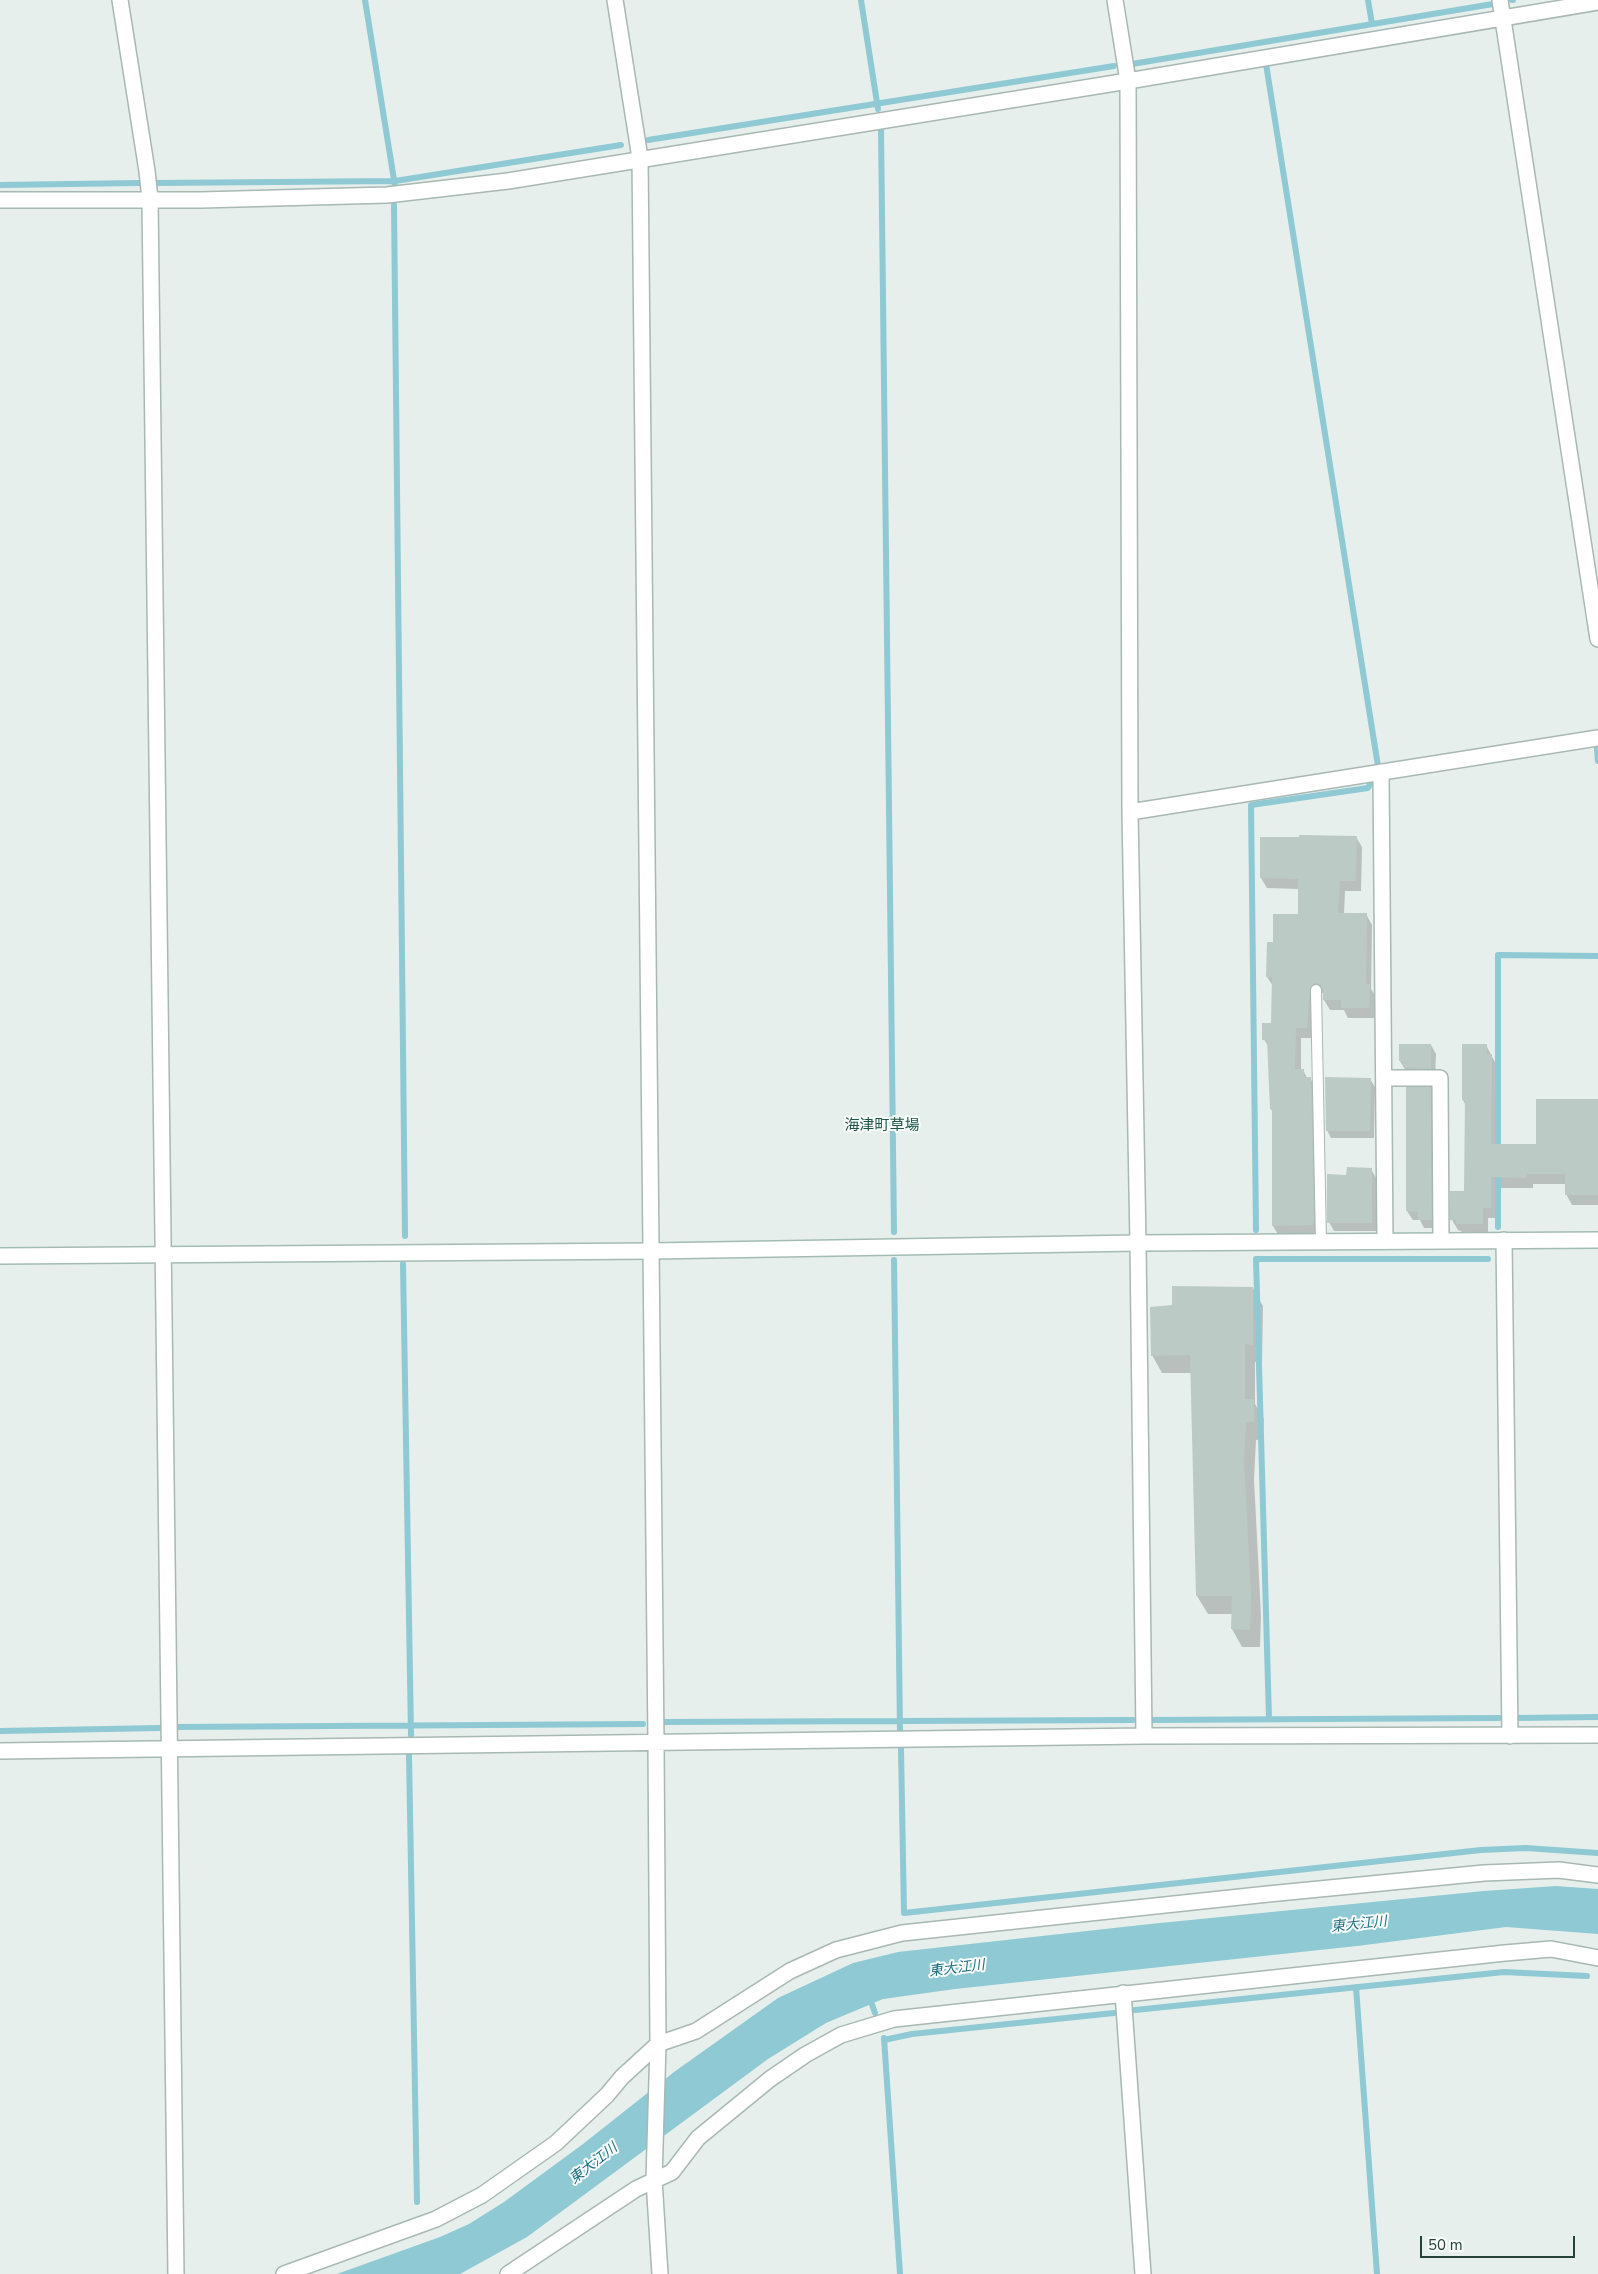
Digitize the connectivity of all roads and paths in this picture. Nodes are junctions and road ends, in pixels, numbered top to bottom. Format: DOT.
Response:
graph roads {
  1 [pos="120,0"];
  2 [pos="614,0"];
  3 [pos="1115,0"];
  4 [pos="1500,0"];
  5 [pos="1598,2"];
  6 [pos="1502,18"];
  7 [pos="1128,81"];
  8 [pos="640,158"];
  9 [pos="150,199"];
  10 [pos="0,200"];
  11 [pos="1598,639"];
  12 [pos="1598,738"];
  13 [pos="1381,772"];
  14 [pos="1130,812"];
  15 [pos="1316,990"];
  16 [pos="1384,1078"];
  17 [pos="1441,1240"];
  18 [pos="1504,1240"];
  19 [pos="1598,1240"];
  20 [pos="1385,1241"];
  21 [pos="1321,1242"];
  22 [pos="1138,1244"];
  23 [pos="652,1251"];
  24 [pos="163,1254"];
  25 [pos="0,1256"];
  26 [pos="1598,1735"];
  27 [pos="1144,1736"];
  28 [pos="1510,1736"];
  29 [pos="656,1744"];
  30 [pos="170,1750"];
  31 [pos="0,1751"];
  32 [pos="1598,1875"];
  33 [pos="1598,1958"];
  34 [pos="1123,1993"];
  35 [pos="658,2044"];
  36 [pos="654,2172"];
  37 [pos="176,2274"];
  38 [pos="284,2274"];
  39 [pos="508,2274"];
  40 [pos="660,2274"];
  41 [pos="1143,2274"];
  1 -- 9 [label="street"];
  2 -- 8 [label="street"];
  3 -- 7 [label="street"];
  4 -- 6 [label="street"];
  5 -- 6 [label="street"];
  6 -- 7 [label="street"];
  6 -- 11 [label="street"];
  7 -- 8 [label="street"];
  7 -- 14 [label="street"];
  8 -- 9 [label="street"];
  8 -- 23 [label="street"];
  9 -- 10 [label="street"];
  9 -- 24 [label="street"];
  12 -- 13 [label="street"];
  13 -- 14 [label="street"];
  13 -- 16 [label="street"];
  14 -- 22 [label="street"];
  15 -- 21 [label="lane"];
  16 -- 17 [label="street"];
  16 -- 20 [label="street"];
  17 -- 18 [label="street"];
  17 -- 20 [label="street"];
  18 -- 19 [label="street"];
  18 -- 28 [label="street"];
  20 -- 21 [label="street"];
  21 -- 22 [label="street"];
  22 -- 23 [label="street"];
  22 -- 27 [label="street"];
  23 -- 24 [label="street"];
  23 -- 29 [label="street"];
  24 -- 25 [label="street"];
  24 -- 30 [label="street"];
  26 -- 28 [label="street"];
  27 -- 28 [label="street"];
  27 -- 29 [label="street"];
  29 -- 30 [label="street"];
  29 -- 35 [label="street"];
  30 -- 31 [label="street"];
  30 -- 37 [label="street"];
  32 -- 35 [label="street"];
  33 -- 34 [label="street"];
  34 -- 36 [label="street"];
  34 -- 41 [label="street"];
  35 -- 36 [label="street"];
  35 -- 38 [label="street"];
  36 -- 39 [label="street"];
  36 -- 40 [label="street"];
}
